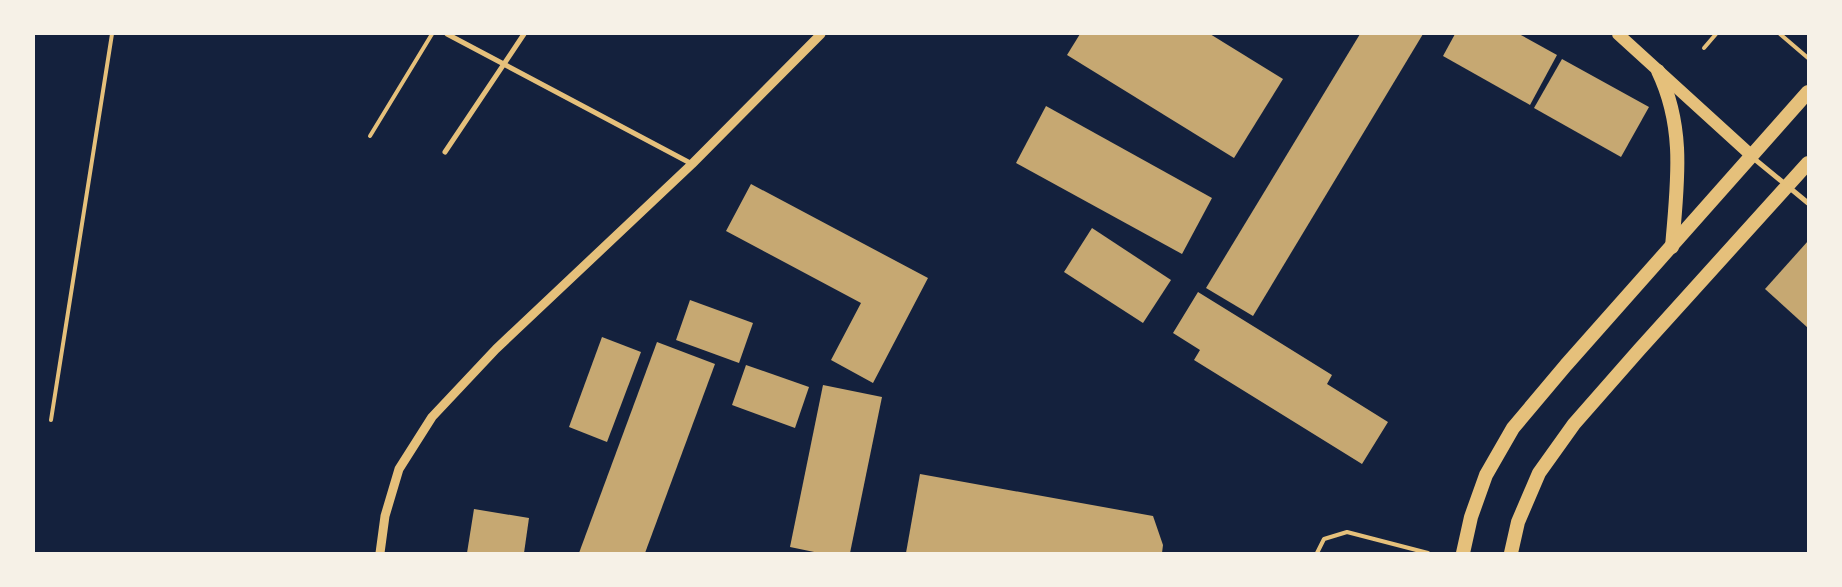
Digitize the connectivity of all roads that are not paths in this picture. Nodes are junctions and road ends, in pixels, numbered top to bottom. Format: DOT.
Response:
graph roads {
  1 [pos="112,34"];
  2 [pos="432,34"];
  3 [pos="446,34"];
  4 [pos="524,34"];
  5 [pos="822,34"];
  6 [pos="1618,34"];
  7 [pos="1716,34"];
  8 [pos="1780,34"];
  9 [pos="1704,48"];
  10 [pos="1808,58"];
  11 [pos="503,64"];
  12 [pos="1658,71"];
  13 [pos="1808,92"];
  14 [pos="370,136"];
  15 [pos="445,152"];
  16 [pos="1752,156"];
  17 [pos="1808,163"];
  18 [pos="692,164"];
  19 [pos="1788,186"];
  20 [pos="1808,203"];
  21 [pos="1672,246"];
  22 [pos="51,420"];
  23 [pos="380,553"];
  24 [pos="1317,553"];
  25 [pos="1428,553"];
  26 [pos="1463,553"];
  27 [pos="1511,553"];
  1 -- 22 [label="lane"];
  2 -- 14 [label="lane"];
  3 -- 11 [label="street"];
  4 -- 11 [label="street"];
  5 -- 18 [label="street"];
  6 -- 12 [label="main road"];
  7 -- 9 [label="lane"];
  8 -- 10 [label="lane"];
  11 -- 15 [label="street"];
  11 -- 18 [label="street"];
  12 -- 16 [label="main road"];
  12 -- 21 [label="highway"];
  13 -- 16 [label="highway"];
  16 -- 19 [label="street"];
  16 -- 21 [label="highway"];
  17 -- 19 [label="highway"];
  18 -- 23 [label="street"];
  19 -- 20 [label="street"];
  19 -- 27 [label="highway"];
  21 -- 26 [label="highway"];
  24 -- 25 [label="lane"];
}
